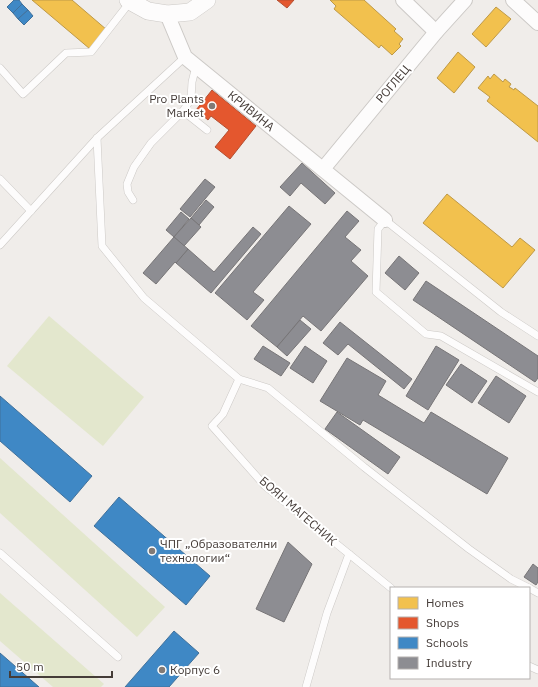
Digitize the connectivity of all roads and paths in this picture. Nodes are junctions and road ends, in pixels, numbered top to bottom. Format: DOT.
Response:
graph roads {
  1 [pos="207,0"];
  2 [pos="403,0"];
  3 [pos="466,0"];
  4 [pos="513,0"];
  5 [pos="130,1"];
  6 [pos="167,14"];
  7 [pos="538,23"];
  8 [pos="436,32"];
  9 [pos="185,57"];
  10 [pos="196,66"];
  11 [pos="0,68"];
  12 [pos="183,111"];
  13 [pos="207,130"];
  14 [pos="97,138"];
  15 [pos="322,169"];
  16 [pos="0,179"];
  17 [pos="133,200"];
  18 [pos="31,211"];
  19 [pos="385,220"];
  20 [pos="0,245"];
  21 [pos="538,336"];
  22 [pos="239,379"];
  23 [pos="538,392"];
  24 [pos="0,553"];
  25 [pos="349,554"];
  26 [pos="390,587"];
  27 [pos="527,587"];
  28 [pos="118,657"];
  29 [pos="306,687"];
  1 -- 6 [label="street"];
  2 -- 8 [label="street"];
  3 -- 8 [label="street, РОГЛЕЦ"];
  4 -- 7 [label="street"];
  5 -- 6 [label="street"];
  5 -- 11 [label="lane"];
  6 -- 9 [label="street, КРИВИНА"];
  8 -- 15 [label="street, РОГЛЕЦ"];
  9 -- 10 [label="street, КРИВИНА"];
  9 -- 14 [label="lane"];
  10 -- 12 [label="lane"];
  10 -- 15 [label="street, КРИВИНА"];
  12 -- 13 [label="lane"];
  12 -- 17 [label="lane"];
  14 -- 18 [label="lane"];
  14 -- 22 [label="lane"];
  15 -- 19 [label="street, КРИВИНА"];
  16 -- 18 [label="lane"];
  18 -- 20 [label="lane"];
  19 -- 21 [label="lane"];
  19 -- 23 [label="lane"];
  22 -- 25 [label="lane, БОЯН МАГЕСНИК"];
  22 -- 27 [label="lane"];
  24 -- 28 [label="lane"];
  25 -- 26 [label="lane, БОЯН МАГЕСНИК"];
  25 -- 29 [label="lane"];
}
